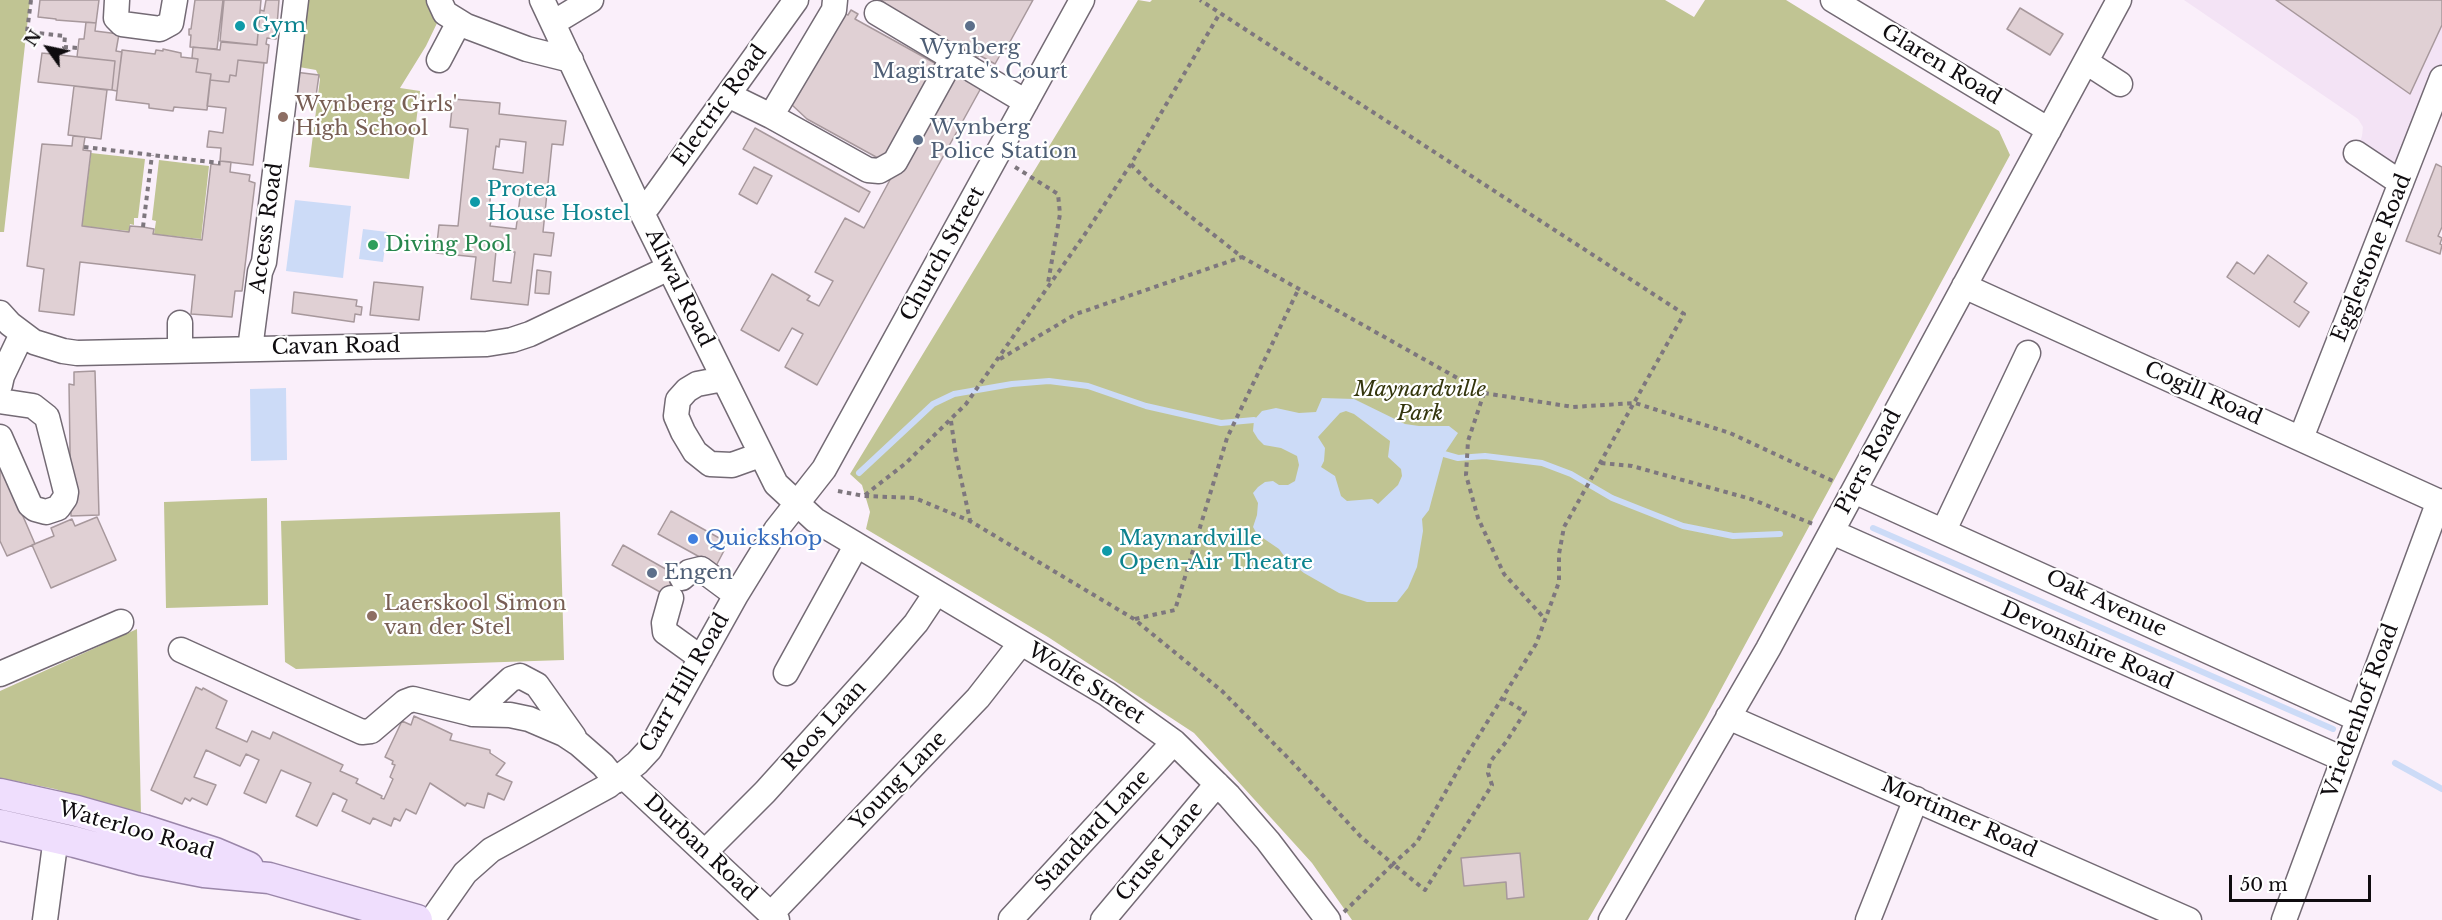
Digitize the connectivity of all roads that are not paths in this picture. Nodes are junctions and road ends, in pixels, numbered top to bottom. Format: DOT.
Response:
graph roads {
  1 [pos="117,0"];
  2 [pos="174,0"];
  3 [pos="296,0"];
  4 [pos="439,0"];
  5 [pos="542,0"];
  6 [pos="591,0"];
  7 [pos="796,0"];
  8 [pos="835,0"];
  9 [pos="1082,0"];
  10 [pos="2119,0"];
  11 [pos="1848,4"];
  12 [pos="877,13"];
  13 [pos="459,22"];
  14 [pos="553,23"];
  15 [pos="953,57"];
  16 [pos="439,60"];
  17 [pos="570,60"];
  18 [pos="2086,62"];
  19 [pos="2442,78"];
  20 [pos="2120,84"];
  21 [pos="728,95"];
  22 [pos="1026,102"];
  23 [pos="771,116"];
  24 [pos="2049,130"];
  25 [pos="2356,153"];
  26 [pos="2401,183"];
  27 [pos="641,211"];
  28 [pos="669,268"];
  29 [pos="1964,286"];
  30 [pos="0,313"];
  31 [pos="180,322"];
  32 [pos="22,334"];
  33 [pos="250,349"];
  34 [pos="180,350"];
  35 [pos="2028,353"];
  36 [pos="723,379"];
  37 [pos="0,385"];
  38 [pos="0,402"];
  39 [pos="0,437"];
  40 [pos="2301,438"];
  41 [pos="760,455"];
  42 [pos="1848,488"];
  43 [pos="2441,502"];
  44 [pos="797,503"];
  45 [pos="1826,530"];
  46 [pos="1944,531"];
  47 [pos="856,546"];
  48 [pos="936,593"];
  49 [pos="736,595"];
  50 [pos="121,622"];
  51 [pos="1021,644"];
  52 [pos="181,650"];
  53 [pos="700,658"];
  54 [pos="786,673"];
  55 [pos="0,674"];
  56 [pos="473,714"];
  57 [pos="1728,717"];
  58 [pos="2358,719"];
  59 [pos="1174,742"];
  60 [pos="579,744"];
  61 [pos="2343,759"];
  62 [pos="619,778"];
  63 [pos="1217,784"];
  64 [pos="0,794"];
  65 [pos="1916,799"];
  66 [pos="0,825"];
  67 [pos="56,837"];
  68 [pos="705,852"];
  69 [pos="269,878"];
  70 [pos="774,917"];
  71 [pos="1335,917"];
  72 [pos="1011,919"];
  73 [pos="1615,919"];
  74 [pos="45,920"];
  75 [pos="417,920"];
  76 [pos="432,920"];
  77 [pos="1103,920"];
  78 [pos="1868,920"];
  79 [pos="2189,920"];
  80 [pos="2284,920"];
  1 -- 2 [label="street"];
  3 -- 33 [label="street, Access Road"];
  4 -- 13 [label="street"];
  5 -- 14 [label="street, Aliwal Road"];
  6 -- 14 [label="street"];
  7 -- 21 [label="street, Electric Road"];
  8 -- 23 [label="street"];
  9 -- 22 [label="street, Church Street"];
  10 -- 18 [label="street, Piers Road"];
  11 -- 24 [label="street, Glaren Road"];
  12 -- 15 [label="street"];
  13 -- 16 [label="street"];
  13 -- 17 [label="street"];
  14 -- 17 [label="street, Aliwal Road"];
  15 -- 22 [label="street"];
  15 -- 23 [label="street"];
  17 -- 27 [label="street, Aliwal Road"];
  18 -- 20 [label="street"];
  18 -- 24 [label="street, Piers Road"];
  19 -- 26 [label="street, Egglestone Road"];
  21 -- 23 [label="street"];
  21 -- 27 [label="street, Electric Road"];
  22 -- 44 [label="street, Church Street"];
  24 -- 29 [label="street, Piers Road"];
  25 -- 26 [label="street"];
  26 -- 40 [label="street, Egglestone Road"];
  27 -- 28 [label="street, Aliwal Road"];
  28 -- 33 [label="street, Cavan Road"];
  28 -- 36 [label="street, Aliwal Road"];
  29 -- 40 [label="street, Cogill Road"];
  29 -- 42 [label="street, Piers Road"];
  30 -- 32 [label="street, Cavan Road"];
  31 -- 34 [label="street"];
  32 -- 34 [label="street, Cavan Road"];
  32 -- 37 [label="street"];
  33 -- 34 [label="street, Cavan Road"];
  35 -- 46 [label="street"];
  36 -- 41 [label="street, Aliwal Road"];
  36 -- 41 [label="street"];
  38 -- 39 [label="street"];
  40 -- 43 [label="street, Cogill Road"];
  41 -- 44 [label="street, Aliwal Road"];
  42 -- 45 [label="street, Piers Road"];
  42 -- 46 [label="street, Oak Avenue"];
  43 -- 58 [label="street, Vriedenhof Road"];
  44 -- 47 [label="street, Wolfe Street"];
  44 -- 49 [label="street, Carr Hill Road"];
  45 -- 57 [label="street, Piers Road"];
  45 -- 61 [label="street, Devonshire Road"];
  46 -- 58 [label="street, Oak Avenue"];
  47 -- 48 [label="street, Wolfe Street"];
  47 -- 54 [label="street"];
  48 -- 51 [label="street, Wolfe Street"];
  48 -- 68 [label="street, Roos Laan"];
  49 -- 53 [label="street, Carr Hill Road"];
  49 -- 53 [label="street"];
  50 -- 55 [label="street"];
  51 -- 59 [label="street, Wolfe Street"];
  51 -- 70 [label="street, Young Lane"];
  52 -- 56 [label="street"];
  53 -- 62 [label="street, Carr Hill Road"];
  56 -- 60 [label="street"];
  56 -- 60 [label="street"];
  57 -- 65 [label="street, Mortimer Road"];
  57 -- 73 [label="street, Piers Road"];
  58 -- 61 [label="street, Vriedenhof Road"];
  59 -- 63 [label="street, Wolfe Street"];
  59 -- 72 [label="street, Standard Lane"];
  60 -- 62 [label="street, Durban Road"];
  61 -- 80 [label="street, Vriedenhof Road"];
  62 -- 68 [label="street, Durban Road"];
  62 -- 76 [label="street, Carr Hill Road"];
  63 -- 71 [label="street, Wolfe Street"];
  63 -- 77 [label="street, Cruse Lane"];
  64 -- 69 [label="main road, Waterloo Road"];
  65 -- 78 [label="street"];
  65 -- 79 [label="street, Mortimer Road"];
  66 -- 67 [label="main road, Waterloo Road"];
  67 -- 69 [label="main road, Waterloo Road"];
  67 -- 74 [label="street"];
  68 -- 70 [label="street, Durban Road"];
  69 -- 75 [label="main road, Waterloo Road"];
}
